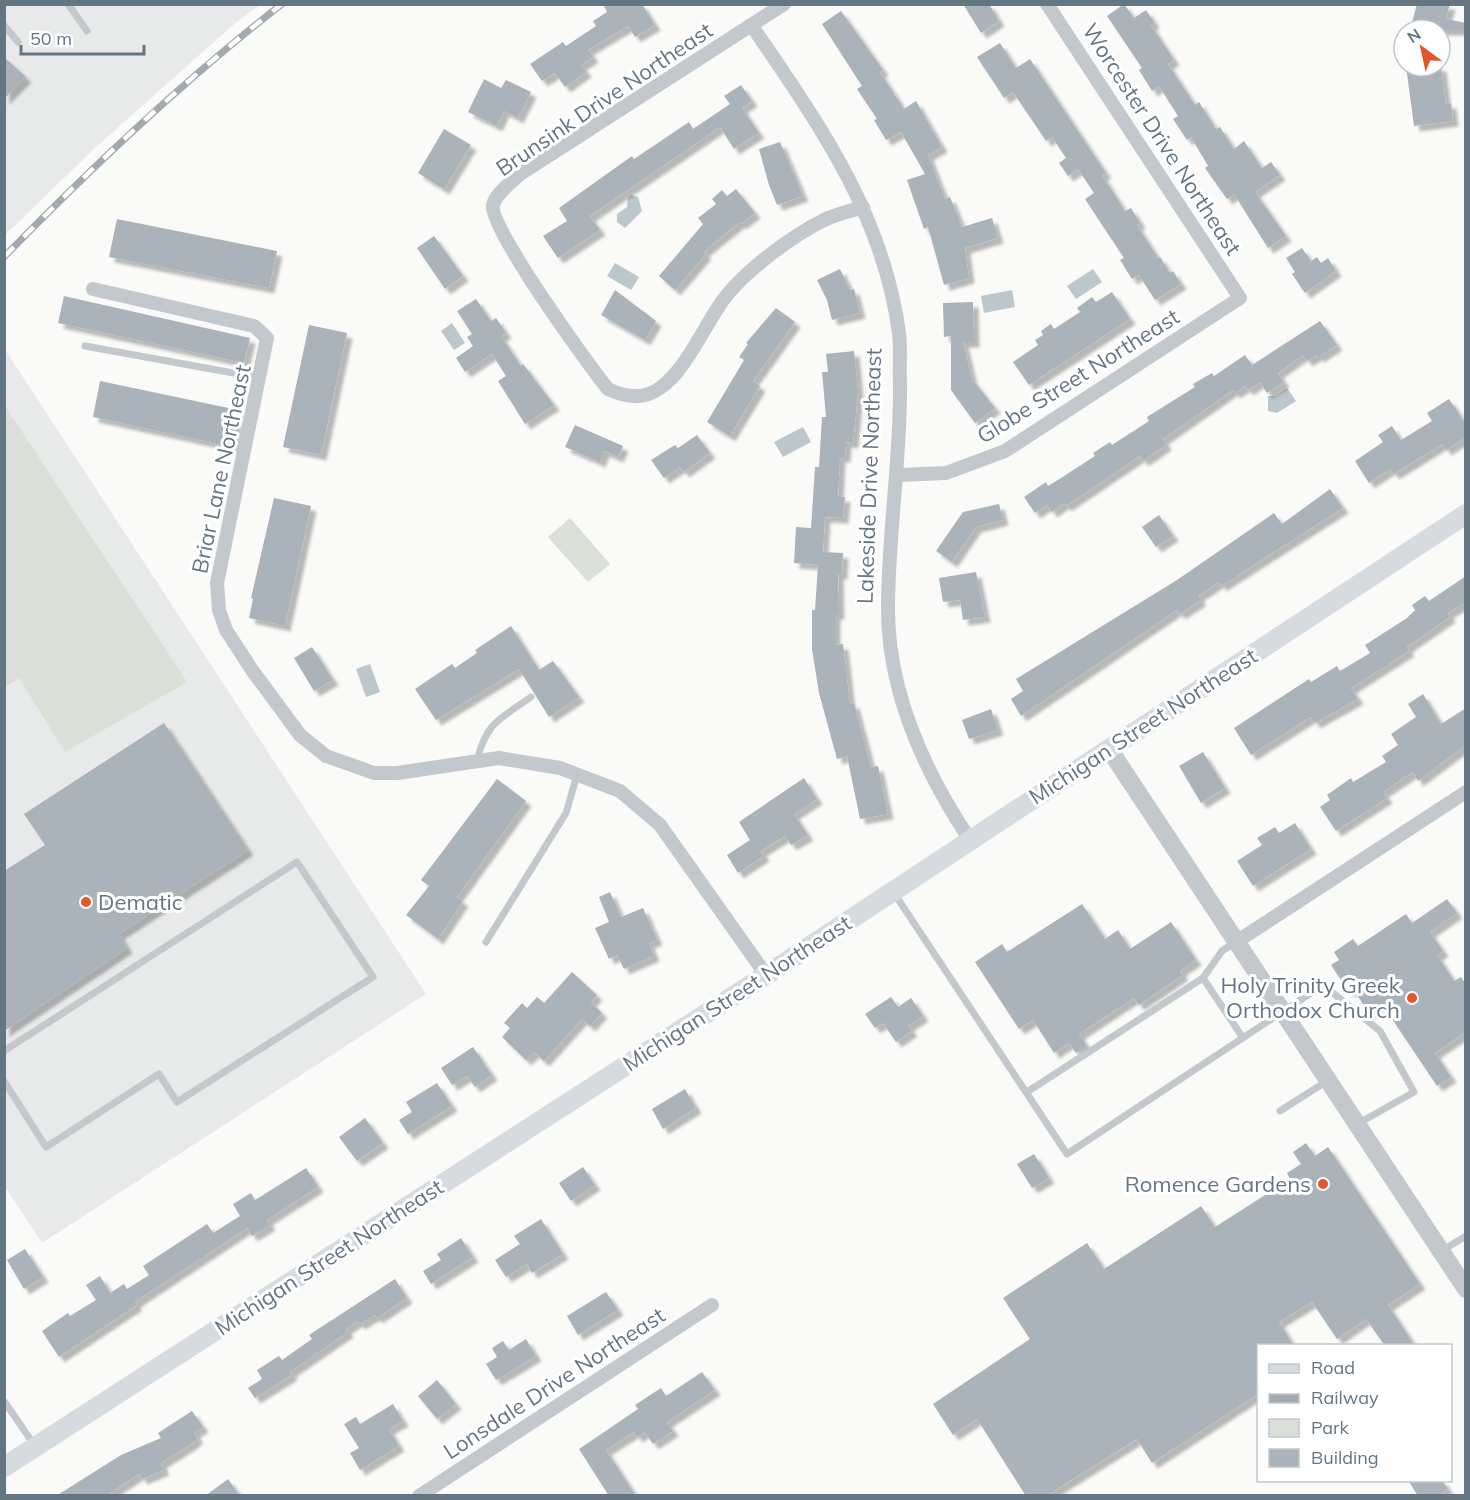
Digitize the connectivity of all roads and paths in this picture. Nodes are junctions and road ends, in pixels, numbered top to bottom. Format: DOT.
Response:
graph roads {
  1 [pos="68,4"];
  2 [pos="784,4"];
  3 [pos="1047,4"];
  4 [pos="4,25"];
  5 [pos="752,26"];
  6 [pos="87,31"];
  7 [pos="18,42"];
  8 [pos="864,207"];
  9 [pos="93,290"];
  10 [pos="1240,298"];
  11 [pos="85,346"];
  12 [pos="261,378"];
  13 [pos="897,475"];
  14 [pos="1466,514"];
  15 [pos="531,698"];
  16 [pos="1109,749"];
  17 [pos="477,761"];
  18 [pos="577,775"];
  19 [pos="1466,792"];
  20 [pos="970,840"];
  21 [pos="893,891"];
  22 [pos="486,942"];
  23 [pos="1236,942"];
  24 [pos="766,975"];
  25 [pos="1203,978"];
  26 [pos="1282,1012"];
  27 [pos="1244,1038"];
  28 [pos="4,1051"];
  29 [pos="1327,1081"];
  30 [pos="4,1082"];
  31 [pos="1027,1092"];
  32 [pos="1280,1111"];
  33 [pos="1357,1124"];
  34 [pos="1466,1236"];
  35 [pos="1440,1252"];
  36 [pos="1466,1289"];
  37 [pos="712,1305"];
  38 [pos="4,1401"];
  39 [pos="35,1447"];
  40 [pos="4,1467"];
  41 [pos="419,1496"];
  1 -- 6 [label="lane"];
  2 -- 5 [label="street, Brunsink Drive Northeast"];
  3 -- 10 [label="street, Worcester Drive Northeast"];
  4 -- 7 [label="lane"];
  5 -- 8 [label="street, Lakeside Drive Northeast"];
  5 -- 8 [label="street, Brunsink Drive Northeast"];
  8 -- 13 [label="street, Lakeside Drive Northeast"];
  9 -- 12 [label="street, Briar Lane Northeast"];
  10 -- 13 [label="street, Globe Street Northeast"];
  11 -- 12 [label="lane"];
  12 -- 17 [label="street, Briar Lane Northeast"];
  13 -- 20 [label="street, Lakeside Drive Northeast"];
  14 -- 16 [label="main road, Michigan Street Northeast"];
  15 -- 17 [label="lane"];
  16 -- 20 [label="main road, Michigan Street Northeast"];
  16 -- 23 [label="street"];
  17 -- 18 [label="street, Briar Lane Northeast"];
  18 -- 22 [label="lane"];
  18 -- 24 [label="street, Briar Lane Northeast"];
  19 -- 23 [label="street"];
  20 -- 21 [label="main road, Michigan Street Northeast"];
  21 -- 24 [label="main road, Michigan Street Northeast"];
  21 -- 31 [label="lane"];
  23 -- 25 [label="lane"];
  23 -- 26 [label="street"];
  24 -- 39 [label="main road, Michigan Street Northeast"];
  25 -- 27 [label="lane"];
  25 -- 31 [label="lane"];
  26 -- 27 [label="lane"];
  26 -- 29 [label="street"];
  26 -- 33 [label="lane"];
  27 -- 31 [label="lane"];
  28 -- 30 [label="lane"];
  29 -- 32 [label="lane"];
  29 -- 33 [label="street"];
  33 -- 35 [label="street"];
  34 -- 35 [label="lane"];
  35 -- 36 [label="street"];
  37 -- 41 [label="street, Lonsdale Drive Northeast"];
  38 -- 39 [label="lane"];
  39 -- 40 [label="main road, Michigan Street Northeast"];
}
